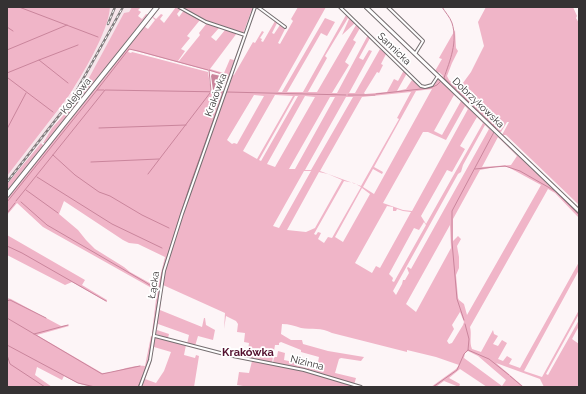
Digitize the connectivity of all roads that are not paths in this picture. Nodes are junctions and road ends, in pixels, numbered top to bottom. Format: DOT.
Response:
graph roads {
  1 [pos="157,7"];
  2 [pos="179,7"];
  3 [pos="256,7"];
  4 [pos="340,7"];
  5 [pos="366,7"];
  6 [pos="388,7"];
  7 [pos="285,27"];
  8 [pos="245,35"];
  9 [pos="415,54"];
  10 [pos="438,76"];
  11 [pos="191,187"];
  12 [pos="7,195"];
  13 [pos="579,211"];
  14 [pos="155,336"];
  15 [pos="140,387"];
  16 [pos="361,387"];
  1 -- 12 [label="main road, Kolejowa"];
  2 -- 8 [label="street"];
  3 -- 7 [label="street"];
  3 -- 8 [label="street, Krakówka"];
  4 -- 10 [label="street, Sannicka"];
  5 -- 9 [label="main road, Dobrzykowska"];
  6 -- 9 [label="street"];
  8 -- 11 [label="street, Krakówka"];
  9 -- 10 [label="main road, Dobrzykowska"];
  10 -- 13 [label="main road, Dobrzykowska"];
  11 -- 14 [label="street, Łącka"];
  14 -- 15 [label="street, Łącka"];
  14 -- 16 [label="street, Nizinna"];
}
